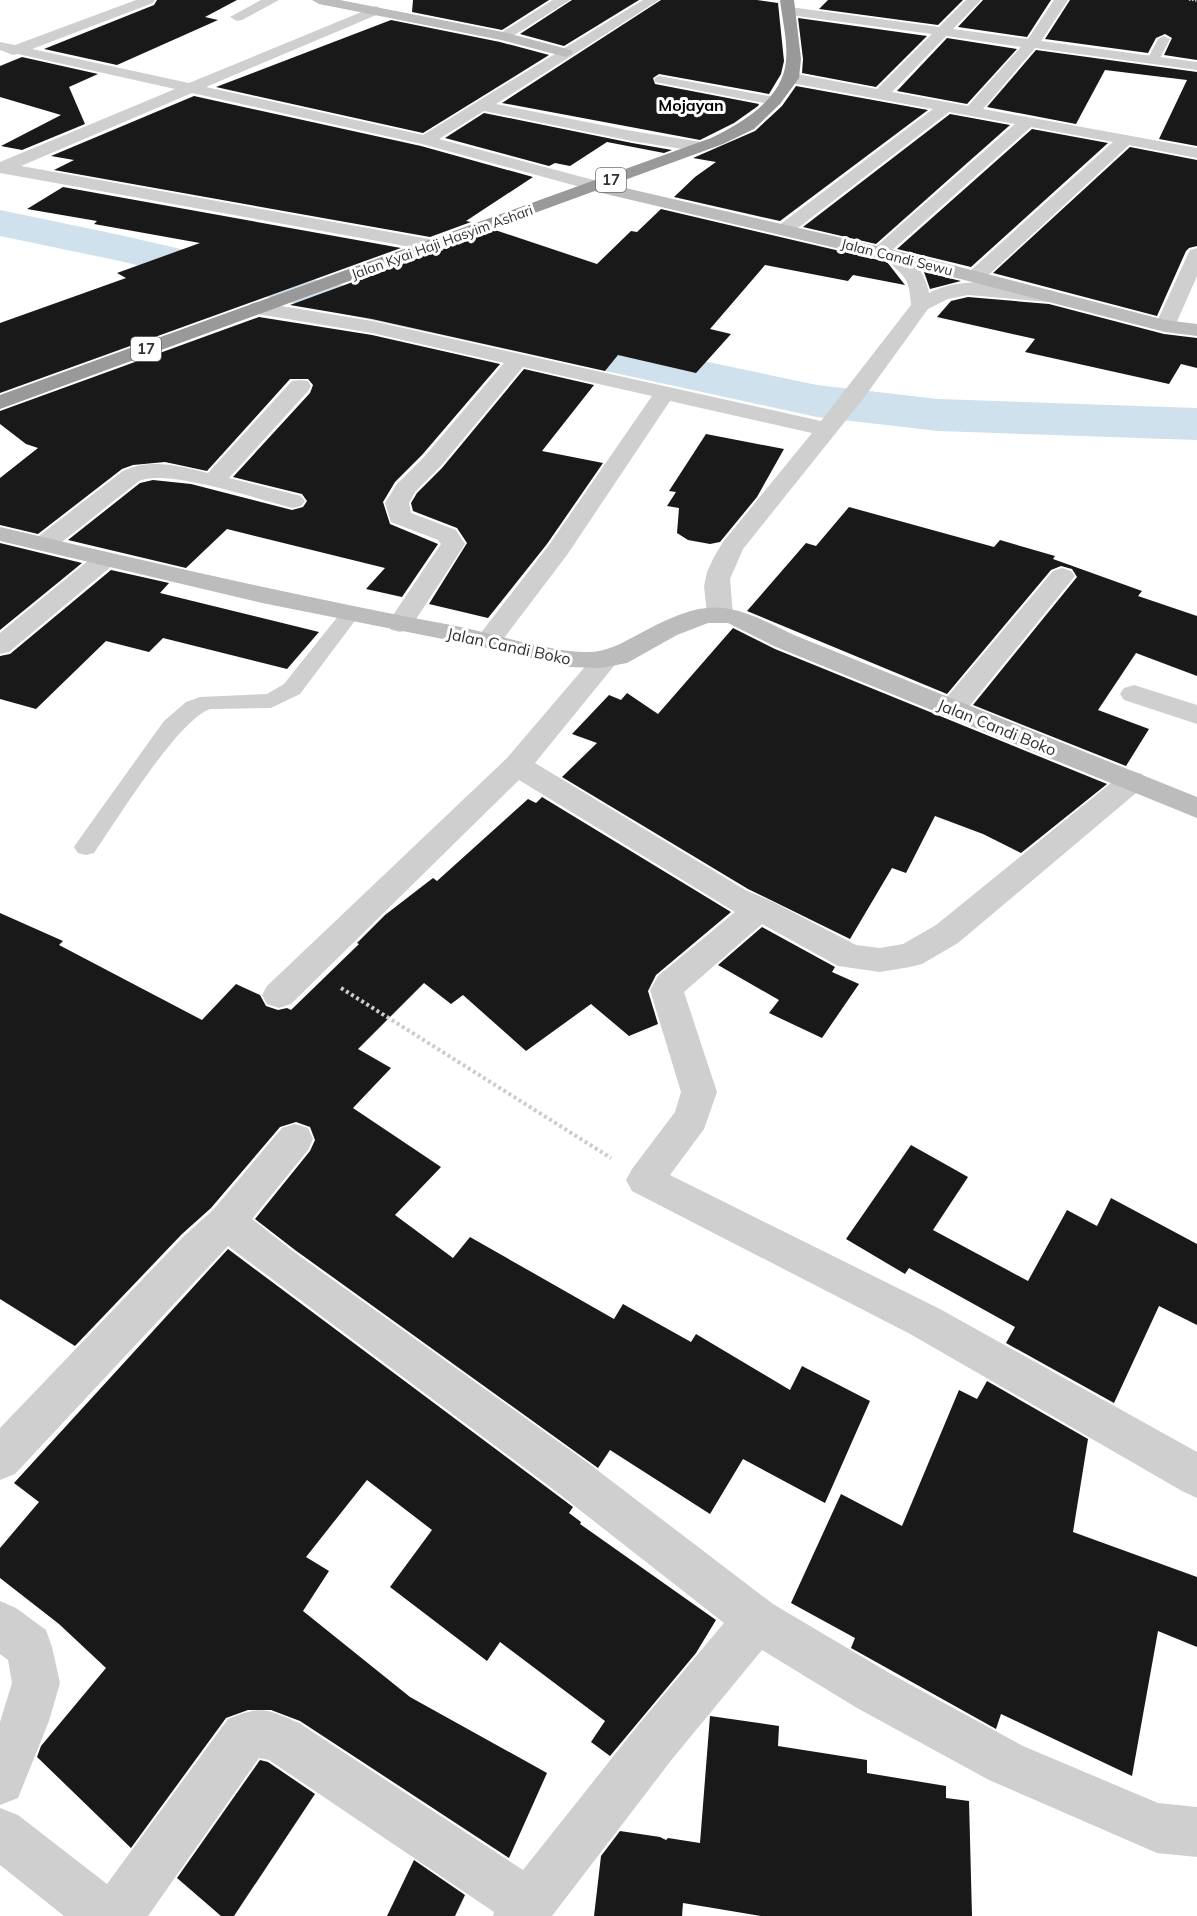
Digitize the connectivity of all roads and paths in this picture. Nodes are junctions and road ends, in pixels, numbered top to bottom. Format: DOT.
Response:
graph roads {
  1 [pos="148,0"];
  2 [pos="272,0"];
  3 [pos="319,0"];
  4 [pos="563,0"];
  5 [pos="652,0"];
  6 [pos="974,0"];
  7 [pos="1061,0"];
  8 [pos="1189,0"];
  9 [pos="1197,1"];
  10 [pos="788,6"];
  11 [pos="872,6"];
  12 [pos="376,10"];
  13 [pos="237,17"];
  14 [pos="860,19"];
  15 [pos="945,31"];
  16 [pos="503,36"];
  17 [pos="312,37"];
  18 [pos="1164,39"];
  19 [pos="333,41"];
  20 [pos="1033,42"];
  21 [pos="0,46"];
  22 [pos="16,50"];
  23 [pos="566,53"];
  24 [pos="0,56"];
  25 [pos="1153,60"];
  26 [pos="1197,66"];
  27 [pos="791,78"];
  28 [pos="659,80"];
  29 [pos="193,87"];
  30 [pos="881,94"];
  31 [pos="774,101"];
  32 [pos="482,106"];
  33 [pos="946,107"];
  34 [pos="971,112"];
  35 [pos="1028,122"];
  36 [pos="424,140"];
  37 [pos="1124,141"];
  38 [pos="701,147"];
  39 [pos="1197,153"];
  40 [pos="1,168"];
  41 [pos="595,186"];
  42 [pos="784,230"];
  43 [pos="433,245"];
  44 [pos="886,254"];
  45 [pos="1197,254"];
  46 [pos="976,276"];
  47 [pos="1049,297"];
  48 [pos="921,305"];
  49 [pos="257,308"];
  50 [pos="1165,326"];
  51 [pos="1197,330"];
  52 [pos="517,361"];
  53 [pos="300,386"];
  54 [pos="664,394"];
  55 [pos="0,402"];
  56 [pos="831,423"];
  57 [pos="213,481"];
  58 [pos="292,501"];
  59 [pos="0,534"];
  60 [pos="44,544"];
  61 [pos="104,560"];
  62 [pos="1062,576"];
  63 [pos="350,614"];
  64 [pos="720,614"];
  65 [pos="400,624"];
  66 [pos="5,636"];
  67 [pos="489,640"];
  68 [pos="604,661"];
  69 [pos="1134,694"];
  70 [pos="952,709"];
  71 [pos="1197,716"];
  72 [pos="517,765"];
  73 [pos="1132,781"];
  74 [pos="1197,808"];
  75 [pos="86,847"];
  76 [pos="758,908"];
  77 [pos="310,965"];
  78 [pos="279,995"];
  79 [pos="295,1139"];
  80 [pos="645,1180"];
  81 [pos="227,1222"];
  82 [pos="0,1459"];
  83 [pos="1197,1476"];
  84 [pos="757,1620"];
  85 [pos="0,1624"];
  86 [pos="0,1780"];
  87 [pos="1197,1832"];
  88 [pos="0,1833"];
  89 [pos="524,1910"];
  90 [pos="106,1916"];
  91 [pos="116,1916"];
  1 -- 22 [label="street"];
  2 -- 13 [label="street"];
  3 -- 12 [label="street"];
  4 -- 16 [label="street"];
  5 -- 23 [label="street"];
  6 -- 15 [label="street"];
  7 -- 20 [label="street"];
  8 -- 9 [label="path"];
  10 -- 14 [label="street"];
  10 -- 27 [label="highway"];
  11 -- 14 [label="street"];
  12 -- 16 [label="street"];
  12 -- 17 [label="street"];
  14 -- 15 [label="street"];
  15 -- 20 [label="street"];
  15 -- 30 [label="street"];
  16 -- 23 [label="street"];
  17 -- 19 [label="street"];
  17 -- 29 [label="street"];
  18 -- 25 [label="lane"];
  20 -- 25 [label="street"];
  20 -- 34 [label="street"];
  21 -- 22 [label="street"];
  22 -- 24 [label="street"];
  22 -- 29 [label="street"];
  23 -- 32 [label="street"];
  25 -- 26 [label="street"];
  27 -- 30 [label="street"];
  27 -- 31 [label="highway, Jalan Kyai Haji Hasyim Ashari / 17"];
  28 -- 31 [label="lane"];
  29 -- 36 [label="street"];
  29 -- 40 [label="street"];
  30 -- 33 [label="street"];
  31 -- 38 [label="highway, Jalan Kyai Haji Hasyim Ashari / 17"];
  32 -- 36 [label="street"];
  32 -- 38 [label="street"];
  33 -- 34 [label="street"];
  33 -- 42 [label="street"];
  34 -- 35 [label="street"];
  35 -- 37 [label="street"];
  35 -- 44 [label="street"];
  36 -- 41 [label="street"];
  37 -- 39 [label="street"];
  37 -- 46 [label="street"];
  38 -- 41 [label="highway, Jalan Kyai Haji Hasyim Ashari / 17"];
  40 -- 43 [label="street"];
  41 -- 42 [label="street, Jalan Candi Sewu"];
  41 -- 43 [label="highway, Jalan Kyai Haji Hasyim Ashari / 17"];
  42 -- 44 [label="street, Jalan Candi Sewu"];
  43 -- 49 [label="highway, Jalan Kyai Haji Hasyim Ashari / 17"];
  44 -- 46 [label="street, Jalan Candi Sewu"];
  44 -- 48 [label="street"];
  45 -- 50 [label="street"];
  46 -- 47 [label="street, Jalan Candi Sewu"];
  47 -- 48 [label="street"];
  47 -- 50 [label="street, Jalan Candi Sewu"];
  48 -- 56 [label="street"];
  49 -- 52 [label="street"];
  49 -- 55 [label="highway, Jalan Kyai Haji Hasyim Ashari / 17"];
  50 -- 51 [label="street, Jalan Candi Sewu"];
  52 -- 54 [label="street"];
  52 -- 65 [label="street"];
  53 -- 57 [label="street"];
  54 -- 56 [label="street"];
  54 -- 67 [label="street"];
  56 -- 64 [label="street"];
  57 -- 58 [label="street"];
  57 -- 60 [label="street"];
  59 -- 60 [label="street, Jalan Candi Boko"];
  60 -- 61 [label="street, Jalan Candi Boko"];
  61 -- 63 [label="street, Jalan Candi Boko"];
  61 -- 66 [label="street"];
  62 -- 70 [label="street"];
  63 -- 65 [label="street, Jalan Candi Boko"];
  63 -- 75 [label="lane"];
  64 -- 68 [label="street, Jalan Candi Boko"];
  64 -- 70 [label="street, Jalan Candi Boko"];
  65 -- 67 [label="street, Jalan Candi Boko"];
  67 -- 68 [label="street, Jalan Candi Boko"];
  68 -- 72 [label="street"];
  69 -- 71 [label="street"];
  70 -- 73 [label="street, Jalan Candi Boko"];
  72 -- 76 [label="street"];
  72 -- 77 [label="street"];
  73 -- 74 [label="street, Jalan Candi Boko"];
  73 -- 76 [label="street"];
  76 -- 80 [label="street"];
  77 -- 78 [label="street"];
  77 -- 80 [label="path"];
  79 -- 81 [label="street"];
  80 -- 83 [label="street"];
  81 -- 82 [label="street"];
  81 -- 84 [label="street"];
  84 -- 87 [label="street"];
  84 -- 89 [label="street"];
  85 -- 86 [label="street"];
  88 -- 90 [label="street"];
  89 -- 91 [label="street"];
}
